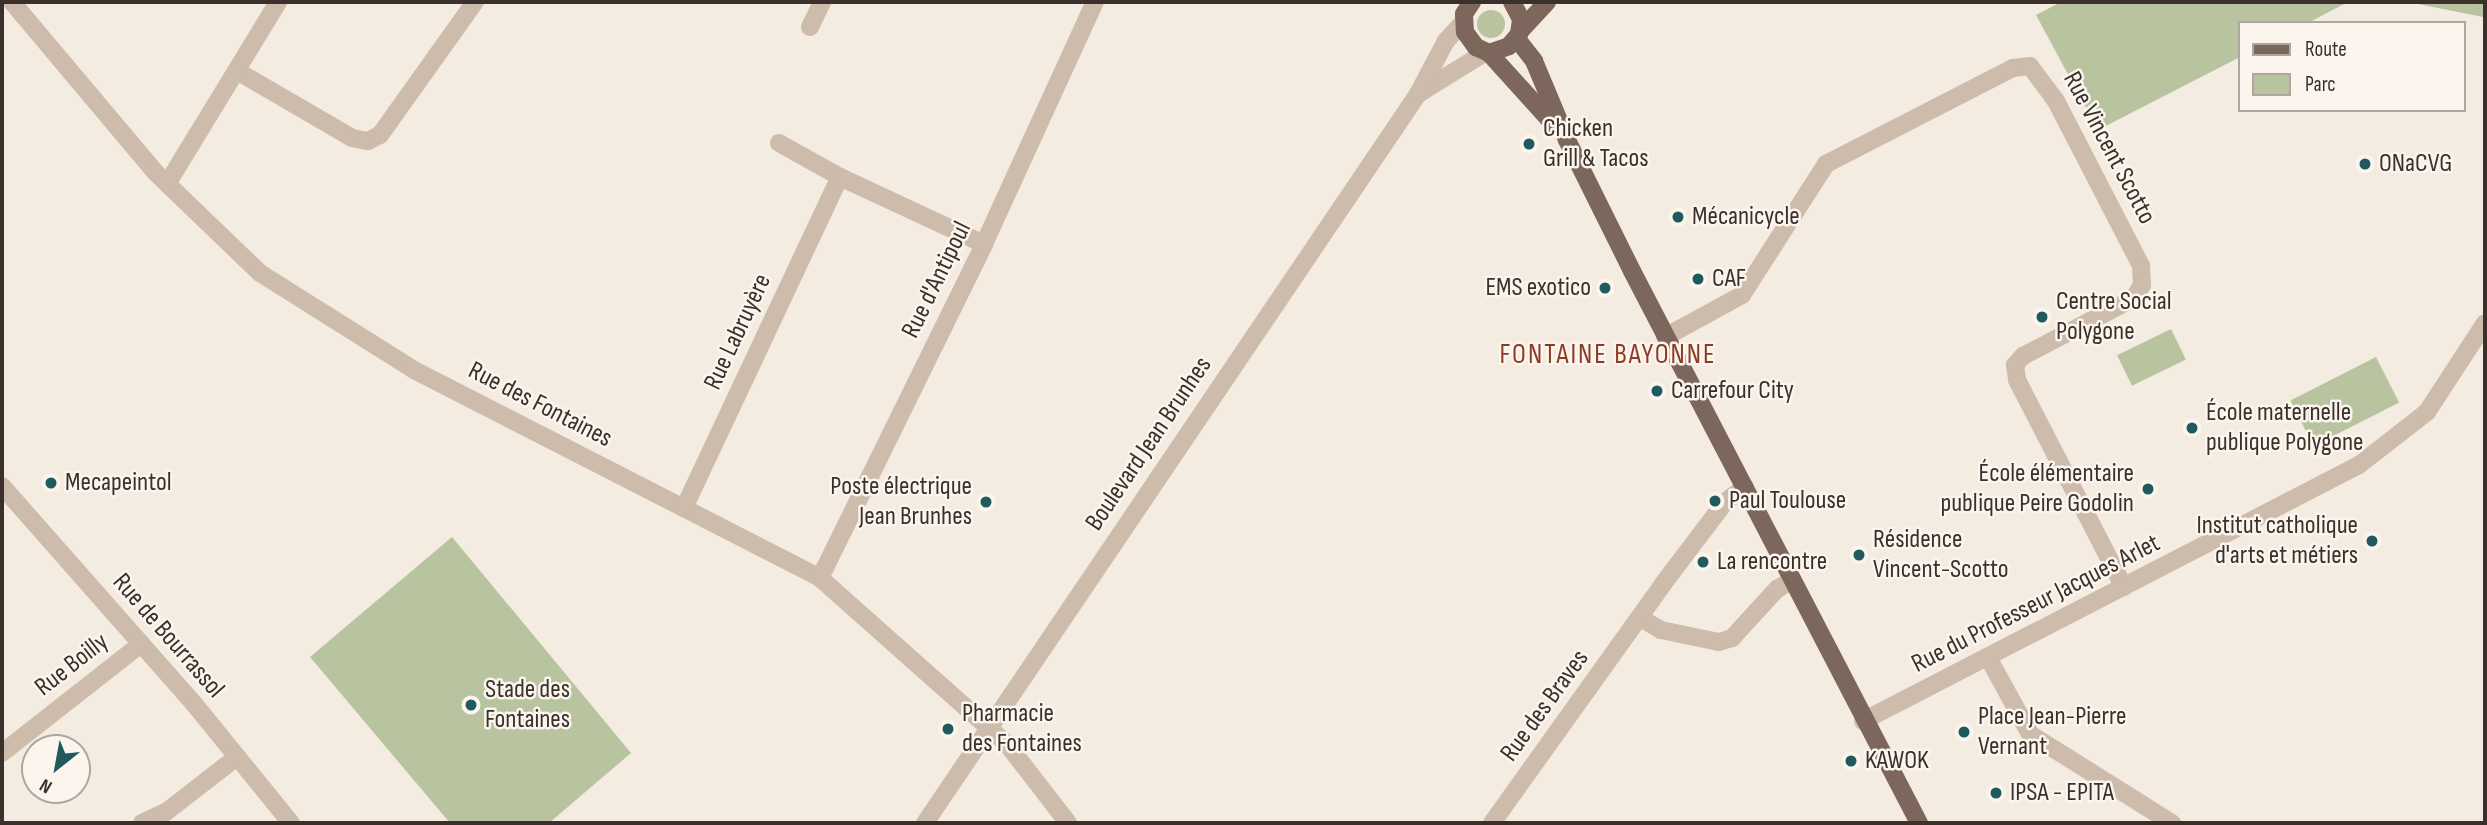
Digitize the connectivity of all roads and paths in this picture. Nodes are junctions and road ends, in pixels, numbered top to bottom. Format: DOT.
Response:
graph roads {
  1 [pos="12,2"];
  2 [pos="278,2"];
  3 [pos="475,2"];
  4 [pos="822,2"];
  5 [pos="1095,2"];
  6 [pos="1513,2"];
  7 [pos="1547,2"];
  8 [pos="1465,10"];
  9 [pos="810,27"];
  10 [pos="1519,34"];
  11 [pos="1488,52"];
  12 [pos="237,71"];
  13 [pos="1418,94"];
  14 [pos="1567,140"];
  15 [pos="779,143"];
  16 [pos="840,177"];
  17 [pos="167,184"];
  18 [pos="984,244"];
  19 [pos="2485,323"];
  20 [pos="1665,337"];
  21 [pos="1745,487"];
  22 [pos="3,492"];
  23 [pos="684,508"];
  24 [pos="820,578"];
  25 [pos="1792,580"];
  26 [pos="2124,587"];
  27 [pos="1642,619"];
  28 [pos="141,644"];
  29 [pos="1989,659"];
  30 [pos="1863,721"];
  31 [pos="988,729"];
  32 [pos="2,752"];
  33 [pos="237,757"];
  34 [pos="142,823"];
  35 [pos="291,823"];
  36 [pos="925,823"];
  37 [pos="1068,823"];
  38 [pos="1492,823"];
  39 [pos="1919,823"];
  40 [pos="2172,823"];
  1 -- 17 [label="street, Rue des Fontaines"];
  2 -- 12 [label="street"];
  3 -- 12 [label="street"];
  4 -- 9 [label="street"];
  5 -- 18 [label="street, Rue d'Antipoul"];
  6 -- 10 [label="main road"];
  7 -- 10 [label="main road"];
  8 -- 11 [label="main road"];
  8 -- 13 [label="street, Boulevard Jean Brunhes"];
  10 -- 11 [label="main road"];
  10 -- 14 [label="main road"];
  11 -- 13 [label="street, Boulevard Jean Brunhes"];
  11 -- 14 [label="main road"];
  12 -- 17 [label="street"];
  13 -- 31 [label="street, Boulevard Jean Brunhes"];
  14 -- 20 [label="main road"];
  15 -- 16 [label="street"];
  16 -- 18 [label="street"];
  16 -- 23 [label="street, Rue Labruyère"];
  17 -- 23 [label="street, Rue des Fontaines"];
  18 -- 24 [label="street, Rue d'Antipoul"];
  19 -- 26 [label="street, Rue du Professeur Jacques Arlet"];
  20 -- 21 [label="main road"];
  20 -- 26 [label="street, Rue Vincent Scotto"];
  21 -- 25 [label="main road"];
  21 -- 27 [label="street, Rue des Braves"];
  22 -- 28 [label="street, Rue de Bourrassol"];
  23 -- 24 [label="street, Rue des Fontaines"];
  24 -- 31 [label="street, Rue des Fontaines"];
  25 -- 27 [label="street"];
  25 -- 30 [label="main road"];
  26 -- 29 [label="street, Rue du Professeur Jacques Arlet"];
  27 -- 38 [label="street, Rue des Braves"];
  28 -- 32 [label="street, Rue Boilly"];
  28 -- 33 [label="street, Rue de Bourrassol"];
  29 -- 30 [label="street, Rue du Professeur Jacques Arlet"];
  29 -- 40 [label="street"];
  30 -- 39 [label="main road"];
  31 -- 36 [label="street, Boulevard Jean Brunhes"];
  31 -- 37 [label="street, Rue des Fontaines"];
  33 -- 34 [label="street"];
  33 -- 35 [label="street, Rue de Bourrassol"];
}
